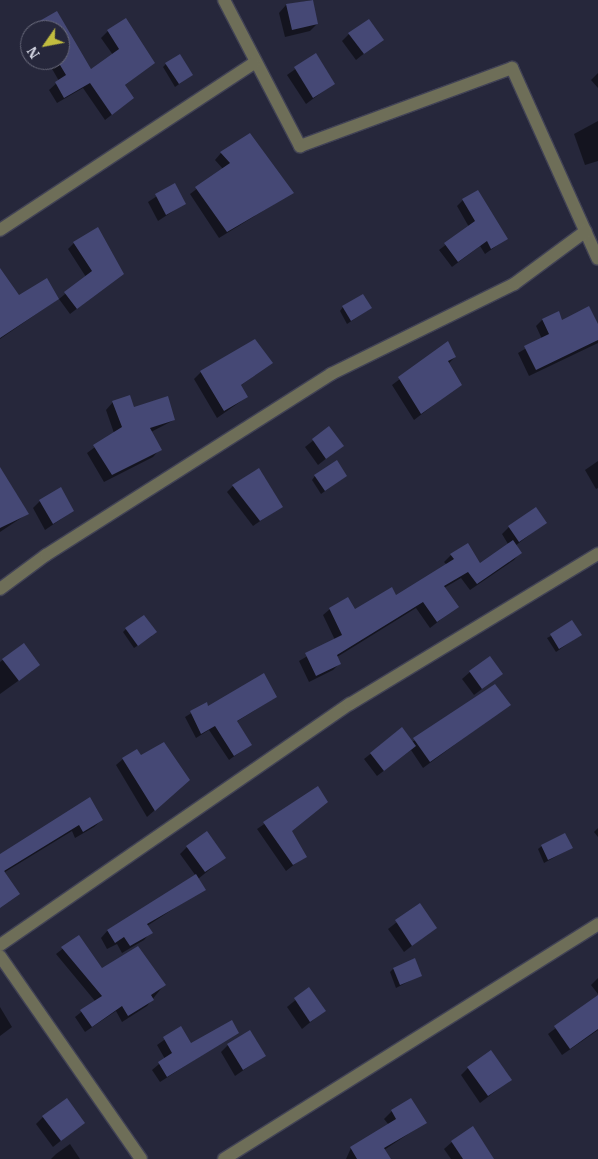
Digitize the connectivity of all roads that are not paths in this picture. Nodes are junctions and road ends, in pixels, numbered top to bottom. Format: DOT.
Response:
graph roads {
  1 [pos="224,0"];
  2 [pos="253,64"];
  3 [pos="0,230"];
  4 [pos="586,231"];
  5 [pos="598,259"];
  6 [pos="598,554"];
  7 [pos="0,589"];
  8 [pos="598,924"];
  9 [pos="0,945"];
  10 [pos="0,956"];
  11 [pos="141,1159"];
  12 [pos="224,1159"];
  1 -- 2 [label="street"];
  2 -- 3 [label="street"];
  2 -- 4 [label="street"];
  4 -- 5 [label="street"];
  4 -- 7 [label="street"];
  6 -- 9 [label="street"];
  8 -- 12 [label="street"];
  10 -- 11 [label="street"];
}
